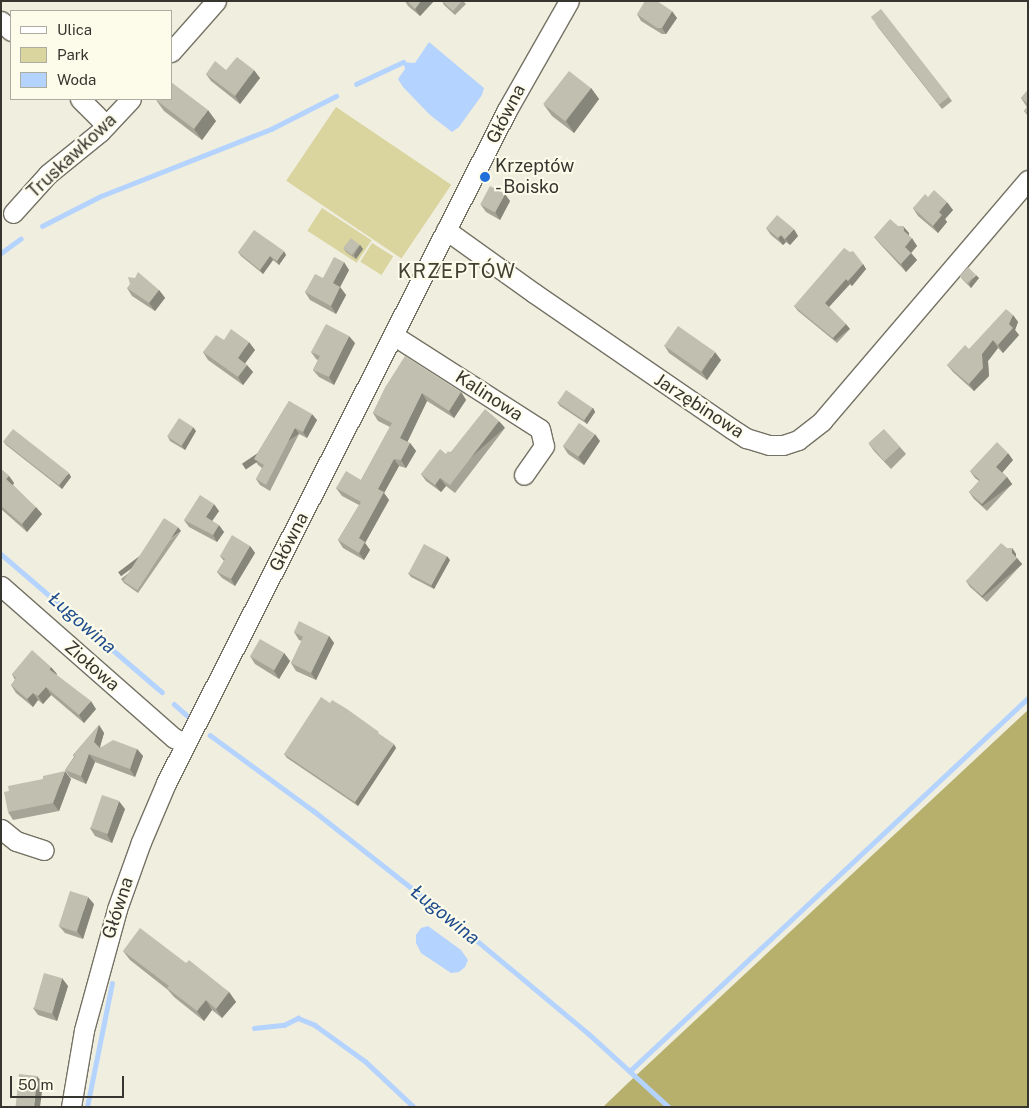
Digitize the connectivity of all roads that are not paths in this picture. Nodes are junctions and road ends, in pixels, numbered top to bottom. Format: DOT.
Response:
graph roads {
  1 [pos="216,1"];
  2 [pos="570,1"];
  3 [pos="1,21"];
  4 [pos="10,30"];
  5 [pos="172,51"];
  6 [pos="81,100"];
  7 [pos="130,100"];
  8 [pos="106,125"];
  9 [pos="1028,180"];
  10 [pos="13,213"];
  11 [pos="446,230"];
  12 [pos="393,335"];
  13 [pos="524,475"];
  14 [pos="1,586"];
  15 [pos="185,744"];
  16 [pos="1,829"];
  17 [pos="44,850"];
  18 [pos="71,1107"];
  1 -- 5 [label="street"];
  2 -- 11 [label="street, Główna"];
  3 -- 4 [label="street"];
  6 -- 8 [label="street"];
  7 -- 8 [label="street, Truskawkowa"];
  8 -- 10 [label="street, Truskawkowa"];
  9 -- 11 [label="street, Jarzębinowa"];
  11 -- 12 [label="street, Główna"];
  12 -- 13 [label="street, Kalinowa"];
  12 -- 15 [label="street, Główna"];
  14 -- 15 [label="street, Ziołowa"];
  15 -- 18 [label="street, Główna"];
  16 -- 17 [label="street"];
}
